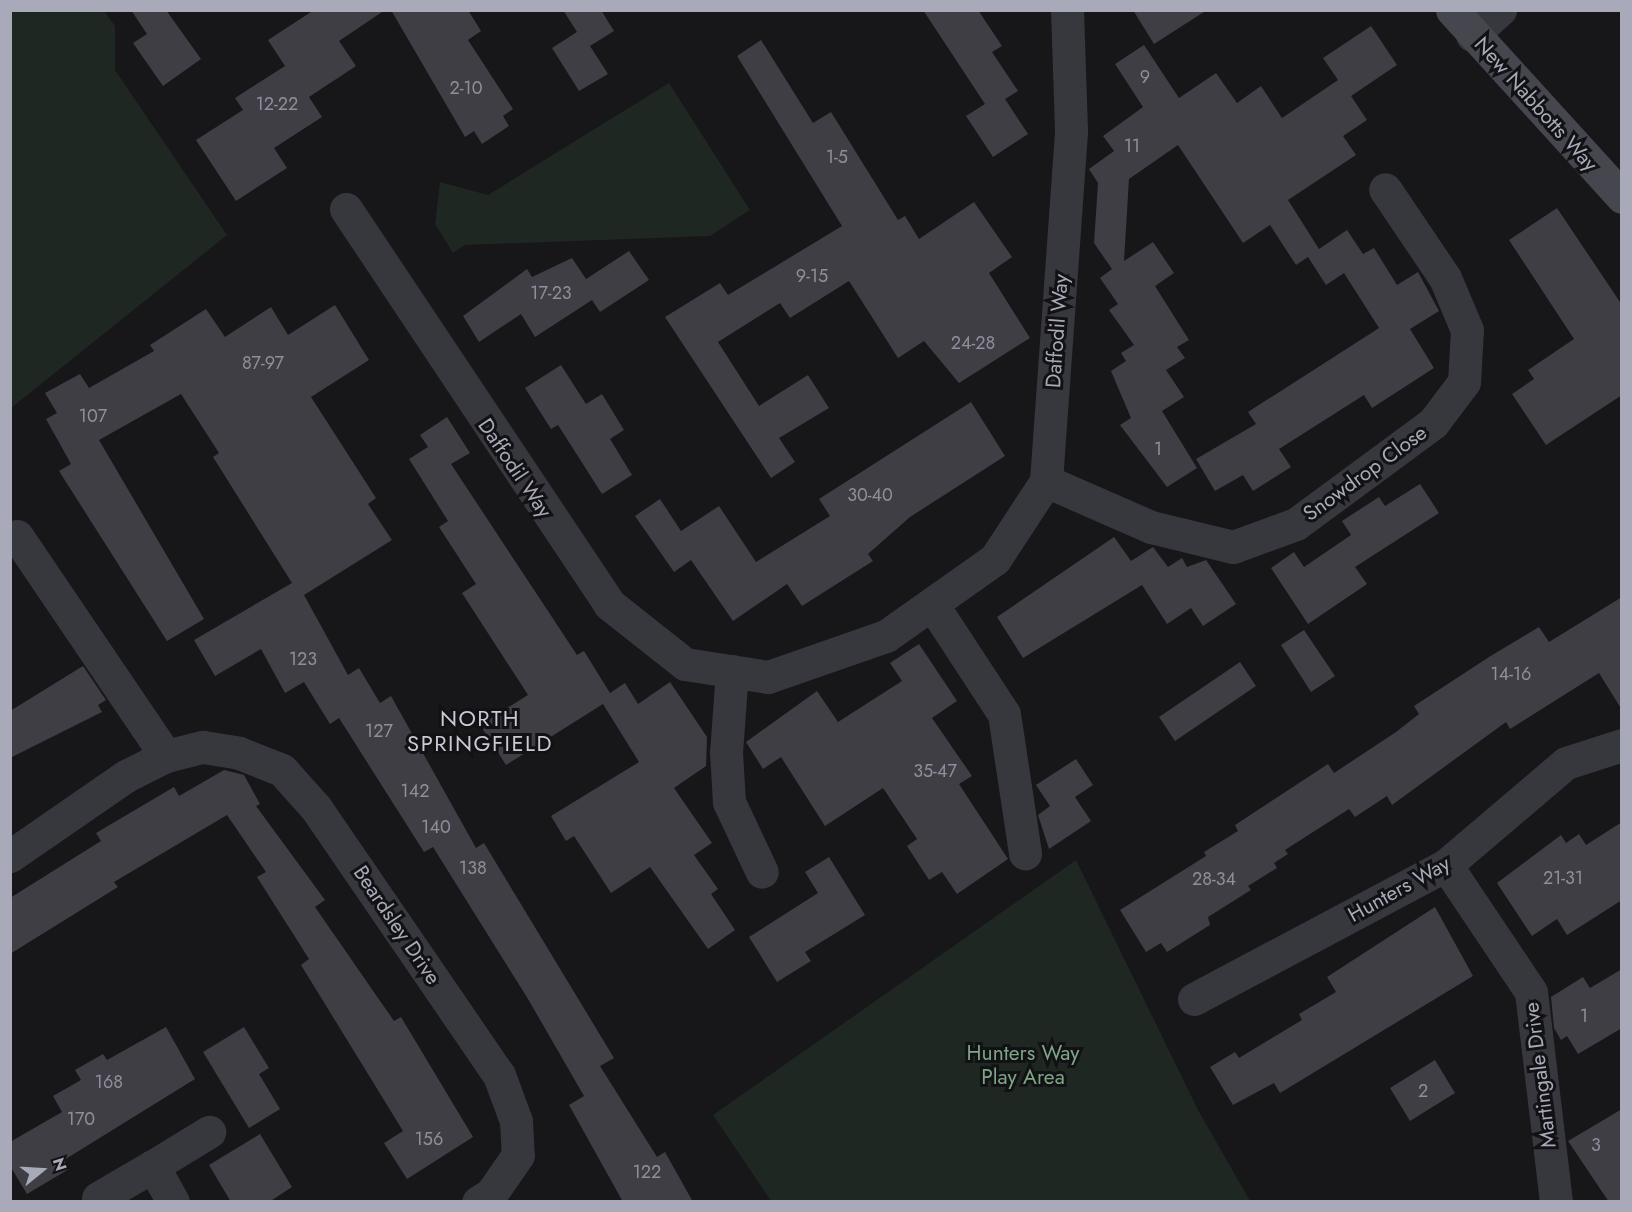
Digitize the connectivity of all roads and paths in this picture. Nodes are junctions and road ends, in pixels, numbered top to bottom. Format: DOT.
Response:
graph roads {
  1 [pos="1067,10"];
  2 [pos="1452,10"];
  3 [pos="1500,10"];
  4 [pos="1473,35"];
  5 [pos="1385,189"];
  6 [pos="1622,197"];
  7 [pos="346,209"];
  8 [pos="1046,481"];
  9 [pos="17,536"];
  10 [pos="932,604"];
  11 [pos="732,671"];
  12 [pos="1622,745"];
  13 [pos="166,756"];
  14 [pos="1025,853"];
  15 [pos="10,856"];
  16 [pos="1446,865"];
  17 [pos="762,872"];
  18 [pos="1194,999"];
  19 [pos="209,1132"];
  20 [pos="153,1166"];
  21 [pos="98,1198"];
  22 [pos="491,1199"];
  23 [pos="173,1202"];
  24 [pos="1556,1202"];
  1 -- 8 [label="street, Daffodil Way"];
  2 -- 4 [label="street, New Nabbotts Way"];
  3 -- 4 [label="street"];
  4 -- 6 [label="street, New Nabbotts Way"];
  5 -- 8 [label="street, Snowdrop Close"];
  7 -- 11 [label="street, Daffodil Way"];
  8 -- 10 [label="street, Daffodil Way"];
  9 -- 13 [label="street"];
  10 -- 11 [label="street, Daffodil Way"];
  10 -- 14 [label="street"];
  11 -- 17 [label="street"];
  12 -- 16 [label="street, Hunters Way"];
  13 -- 15 [label="street, Beardsley Drive"];
  13 -- 22 [label="street, Beardsley Drive"];
  16 -- 18 [label="street, Hunters Way"];
  16 -- 24 [label="street, Martingale Drive"];
  19 -- 20 [label="street"];
  20 -- 21 [label="street"];
  20 -- 23 [label="street"];
}
